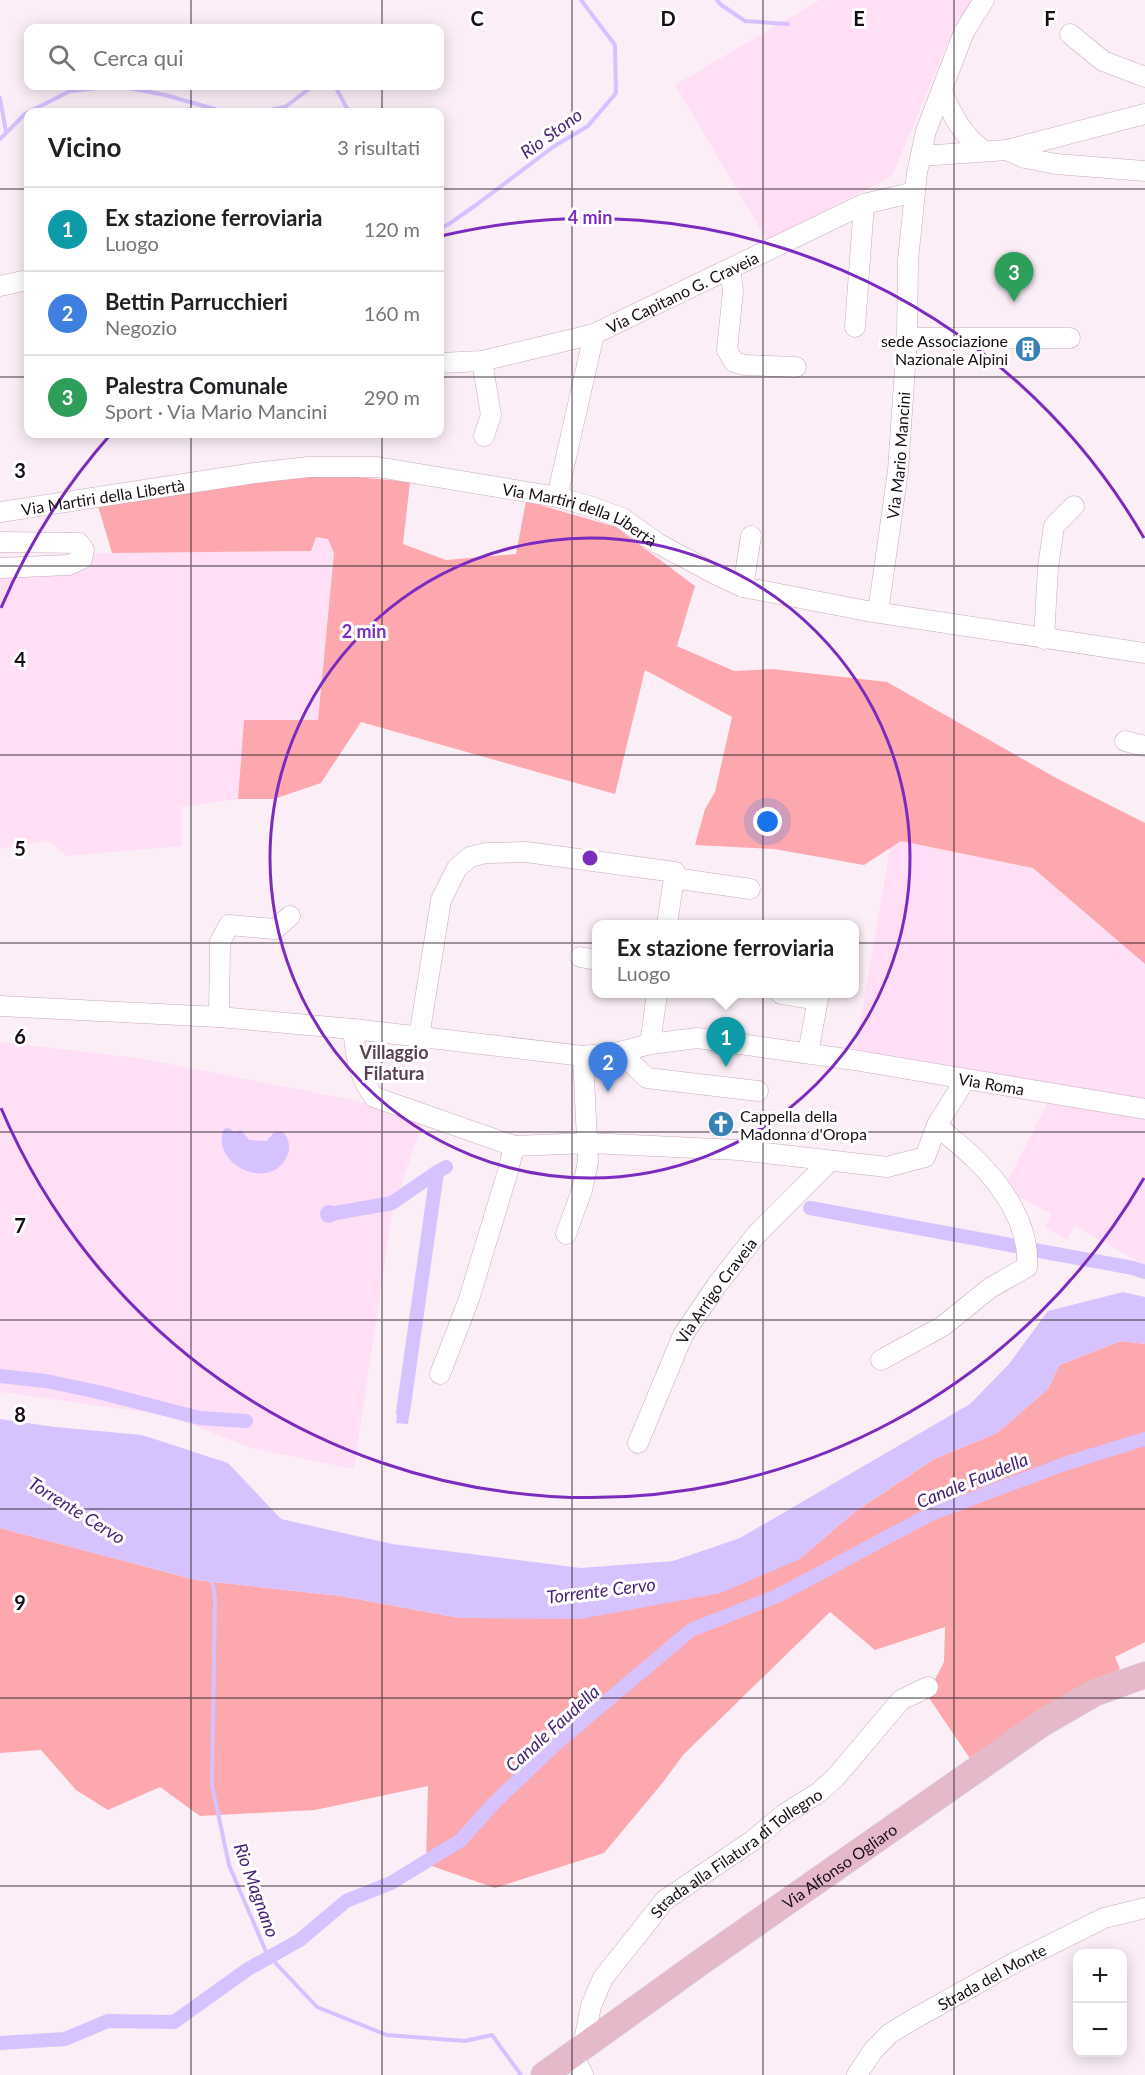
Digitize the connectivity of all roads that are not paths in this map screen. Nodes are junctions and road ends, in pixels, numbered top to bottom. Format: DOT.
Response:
graph roads {
  1 [pos="984,0"];
  2 [pos="1070,34"];
  3 [pos="1124,56"];
  4 [pos="1145,66"];
  5 [pos="1145,77"];
  6 [pos="942,91"];
  7 [pos="1145,114"];
  8 [pos="1007,150"];
  9 [pos="984,151"];
  10 [pos="921,156"];
  11 [pos="1145,171"];
  12 [pos="915,192"];
  13 [pos="864,204"];
  14 [pos="730,269"];
  15 [pos="24,281"];
  16 [pos="0,286"];
  17 [pos="855,327"];
  18 [pos="594,334"];
  19 [pos="907,338"];
  20 [pos="1070,338"];
  21 [pos="482,361"];
  22 [pos="444,363"];
  23 [pos="796,367"];
  24 [pos="484,436"];
  25 [pos="557,498"];
  26 [pos="1074,506"];
  27 [pos="0,512"];
  28 [pos="751,536"];
  29 [pos="0,542"];
  30 [pos="0,568"];
  31 [pos="743,587"];
  32 [pos="878,612"];
  33 [pos="1044,639"];
  34 [pos="1145,653"];
  35 [pos="1125,741"];
  36 [pos="1145,746"];
  37 [pos="674,878"];
  38 [pos="750,889"];
  39 [pos="290,915"];
  40 [pos="668,920"];
  41 [pos="656,998"];
  42 [pos="818,998"];
  43 [pos="0,1006"];
  44 [pos="219,1017"];
  45 [pos="353,1029"];
  46 [pos="419,1037"];
  47 [pos="650,1044"];
  48 [pos="620,1052"];
  49 [pos="808,1053"];
  50 [pos="583,1056"];
  51 [pos="965,1080"];
  52 [pos="758,1091"];
  53 [pos="1145,1109"];
  54 [pos="938,1125"];
  55 [pos="588,1143"];
  56 [pos="514,1146"];
  57 [pos="829,1162"];
  58 [pos="566,1234"];
  59 [pos="881,1360"];
  60 [pos="440,1374"];
  61 [pos="638,1443"];
  62 [pos="1145,1675"];
  63 [pos="928,1687"];
  64 [pos="1145,1908"];
  65 [pos="580,2058"];
  66 [pos="544,2075"];
  67 [pos="858,2075"];
  1 -- 6 [label="street, Via Mario Mancini"];
  2 -- 5 [label="street"];
  3 -- 4 [label="street"];
  6 -- 9 [label="street"];
  6 -- 10 [label="street, Via Mario Mancini"];
  7 -- 8 [label="street"];
  8 -- 9 [label="street"];
  8 -- 11 [label="street"];
  9 -- 10 [label="street"];
  10 -- 12 [label="street, Via Mario Mancini"];
  12 -- 13 [label="street, Via Capitano G. Craveia"];
  12 -- 19 [label="street, Via Mario Mancini"];
  13 -- 14 [label="street, Via Capitano G. Craveia"];
  13 -- 17 [label="street"];
  14 -- 18 [label="street, Via Capitano G. Craveia"];
  14 -- 23 [label="street"];
  15 -- 16 [label="street"];
  18 -- 21 [label="street, Via Capitano G. Craveia"];
  18 -- 25 [label="street"];
  19 -- 20 [label="street"];
  19 -- 32 [label="street, Via Mario Mancini"];
  21 -- 22 [label="street, Via Capitano G. Craveia"];
  21 -- 24 [label="street"];
  25 -- 27 [label="street, Via Martiri della Libertà"];
  25 -- 31 [label="street, Via Martiri della Libertà"];
  26 -- 33 [label="street"];
  28 -- 31 [label="street"];
  29 -- 30 [label="street"];
  31 -- 32 [label="street, Via Martiri della Libertà"];
  32 -- 33 [label="street, Via Martiri della Libertà"];
  33 -- 34 [label="street, Via Martiri della Libertà"];
  35 -- 36 [label="street"];
  37 -- 38 [label="street"];
  37 -- 40 [label="street"];
  37 -- 46 [label="street"];
  39 -- 44 [label="street"];
  41 -- 47 [label="street"];
  42 -- 49 [label="street"];
  43 -- 44 [label="street, Via Roma"];
  44 -- 45 [label="street, Via Roma"];
  45 -- 46 [label="street, Via Roma"];
  45 -- 56 [label="street"];
  46 -- 50 [label="street, Via Roma"];
  47 -- 48 [label="street, Via Roma"];
  47 -- 49 [label="street, Via Roma"];
  48 -- 50 [label="street, Via Roma"];
  48 -- 52 [label="street"];
  49 -- 51 [label="street, Via Roma"];
  50 -- 55 [label="street"];
  51 -- 53 [label="street, Via Roma"];
  51 -- 54 [label="street"];
  54 -- 57 [label="street"];
  54 -- 59 [label="street"];
  55 -- 56 [label="street"];
  55 -- 57 [label="street"];
  55 -- 58 [label="street"];
  56 -- 60 [label="street"];
  57 -- 61 [label="street, Via Arrigo Craveia"];
  62 -- 65 [label="main road, Via Alfonso Ogliaro"];
  63 -- 65 [label="street, Strada alla Filatura di Tollegno"];
  64 -- 67 [label="street, Strada del Monte"];
  65 -- 66 [label="main road, Via Alfonso Ogliaro"];
}
